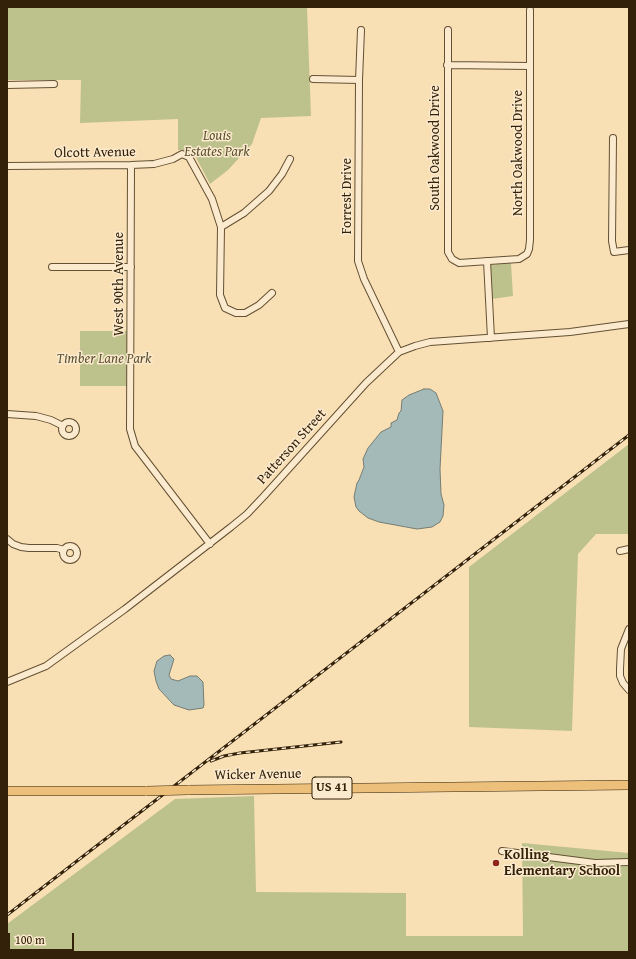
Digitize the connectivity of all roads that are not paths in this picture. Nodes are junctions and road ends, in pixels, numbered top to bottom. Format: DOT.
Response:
graph roads {
  1 [pos="530,10"];
  2 [pos="361,30"];
  3 [pos="448,30"];
  4 [pos="447,66"];
  5 [pos="530,66"];
  6 [pos="313,79"];
  7 [pos="359,80"];
  8 [pos="54,84"];
  9 [pos="7,85"];
  10 [pos="613,138"];
  11 [pos="290,159"];
  12 [pos="131,165"];
  13 [pos="7,166"];
  14 [pos="221,227"];
  15 [pos="629,250"];
  16 [pos="487,261"];
  17 [pos="456,262"];
  18 [pos="52,267"];
  19 [pos="131,267"];
  20 [pos="272,293"];
  21 [pos="629,324"];
  22 [pos="491,338"];
  23 [pos="399,352"];
  24 [pos="7,414"];
  25 [pos="63,426"];
  26 [pos="7,539"];
  27 [pos="210,544"];
  28 [pos="629,549"];
  29 [pos="64,550"];
  30 [pos="620,551"];
  31 [pos="629,629"];
  32 [pos="7,682"];
  33 [pos="629,690"];
  34 [pos="629,786"];
  35 [pos="7,791"];
  36 [pos="502,851"];
  37 [pos="629,862"];
  1 -- 5 [label="street, North Oakwood Drive"];
  2 -- 7 [label="street, Forrest Drive"];
  3 -- 4 [label="street, South Oakwood Drive"];
  4 -- 5 [label="street"];
  4 -- 17 [label="street, South Oakwood Drive"];
  5 -- 16 [label="street, North Oakwood Drive"];
  6 -- 7 [label="street"];
  7 -- 23 [label="street, Forrest Drive"];
  8 -- 9 [label="street"];
  10 -- 15 [label="street"];
  11 -- 14 [label="street"];
  12 -- 13 [label="street, Olcott Avenue"];
  12 -- 14 [label="street, Olcott Avenue"];
  12 -- 19 [label="street, West 90th Avenue"];
  14 -- 20 [label="street"];
  16 -- 17 [label="street, North Oakwood Drive"];
  16 -- 22 [label="street"];
  18 -- 19 [label="street"];
  19 -- 27 [label="street, West 90th Avenue"];
  21 -- 22 [label="street, Patterson Street"];
  22 -- 23 [label="street, Patterson Street"];
  23 -- 27 [label="street, Patterson Street"];
  24 -- 25 [label="street"];
  26 -- 29 [label="street"];
  27 -- 32 [label="street, Patterson Street"];
  28 -- 30 [label="street"];
  31 -- 33 [label="street"];
  34 -- 35 [label="highway, Wicker Avenue / US 41, bridge"];
  36 -- 37 [label="street"];
}
